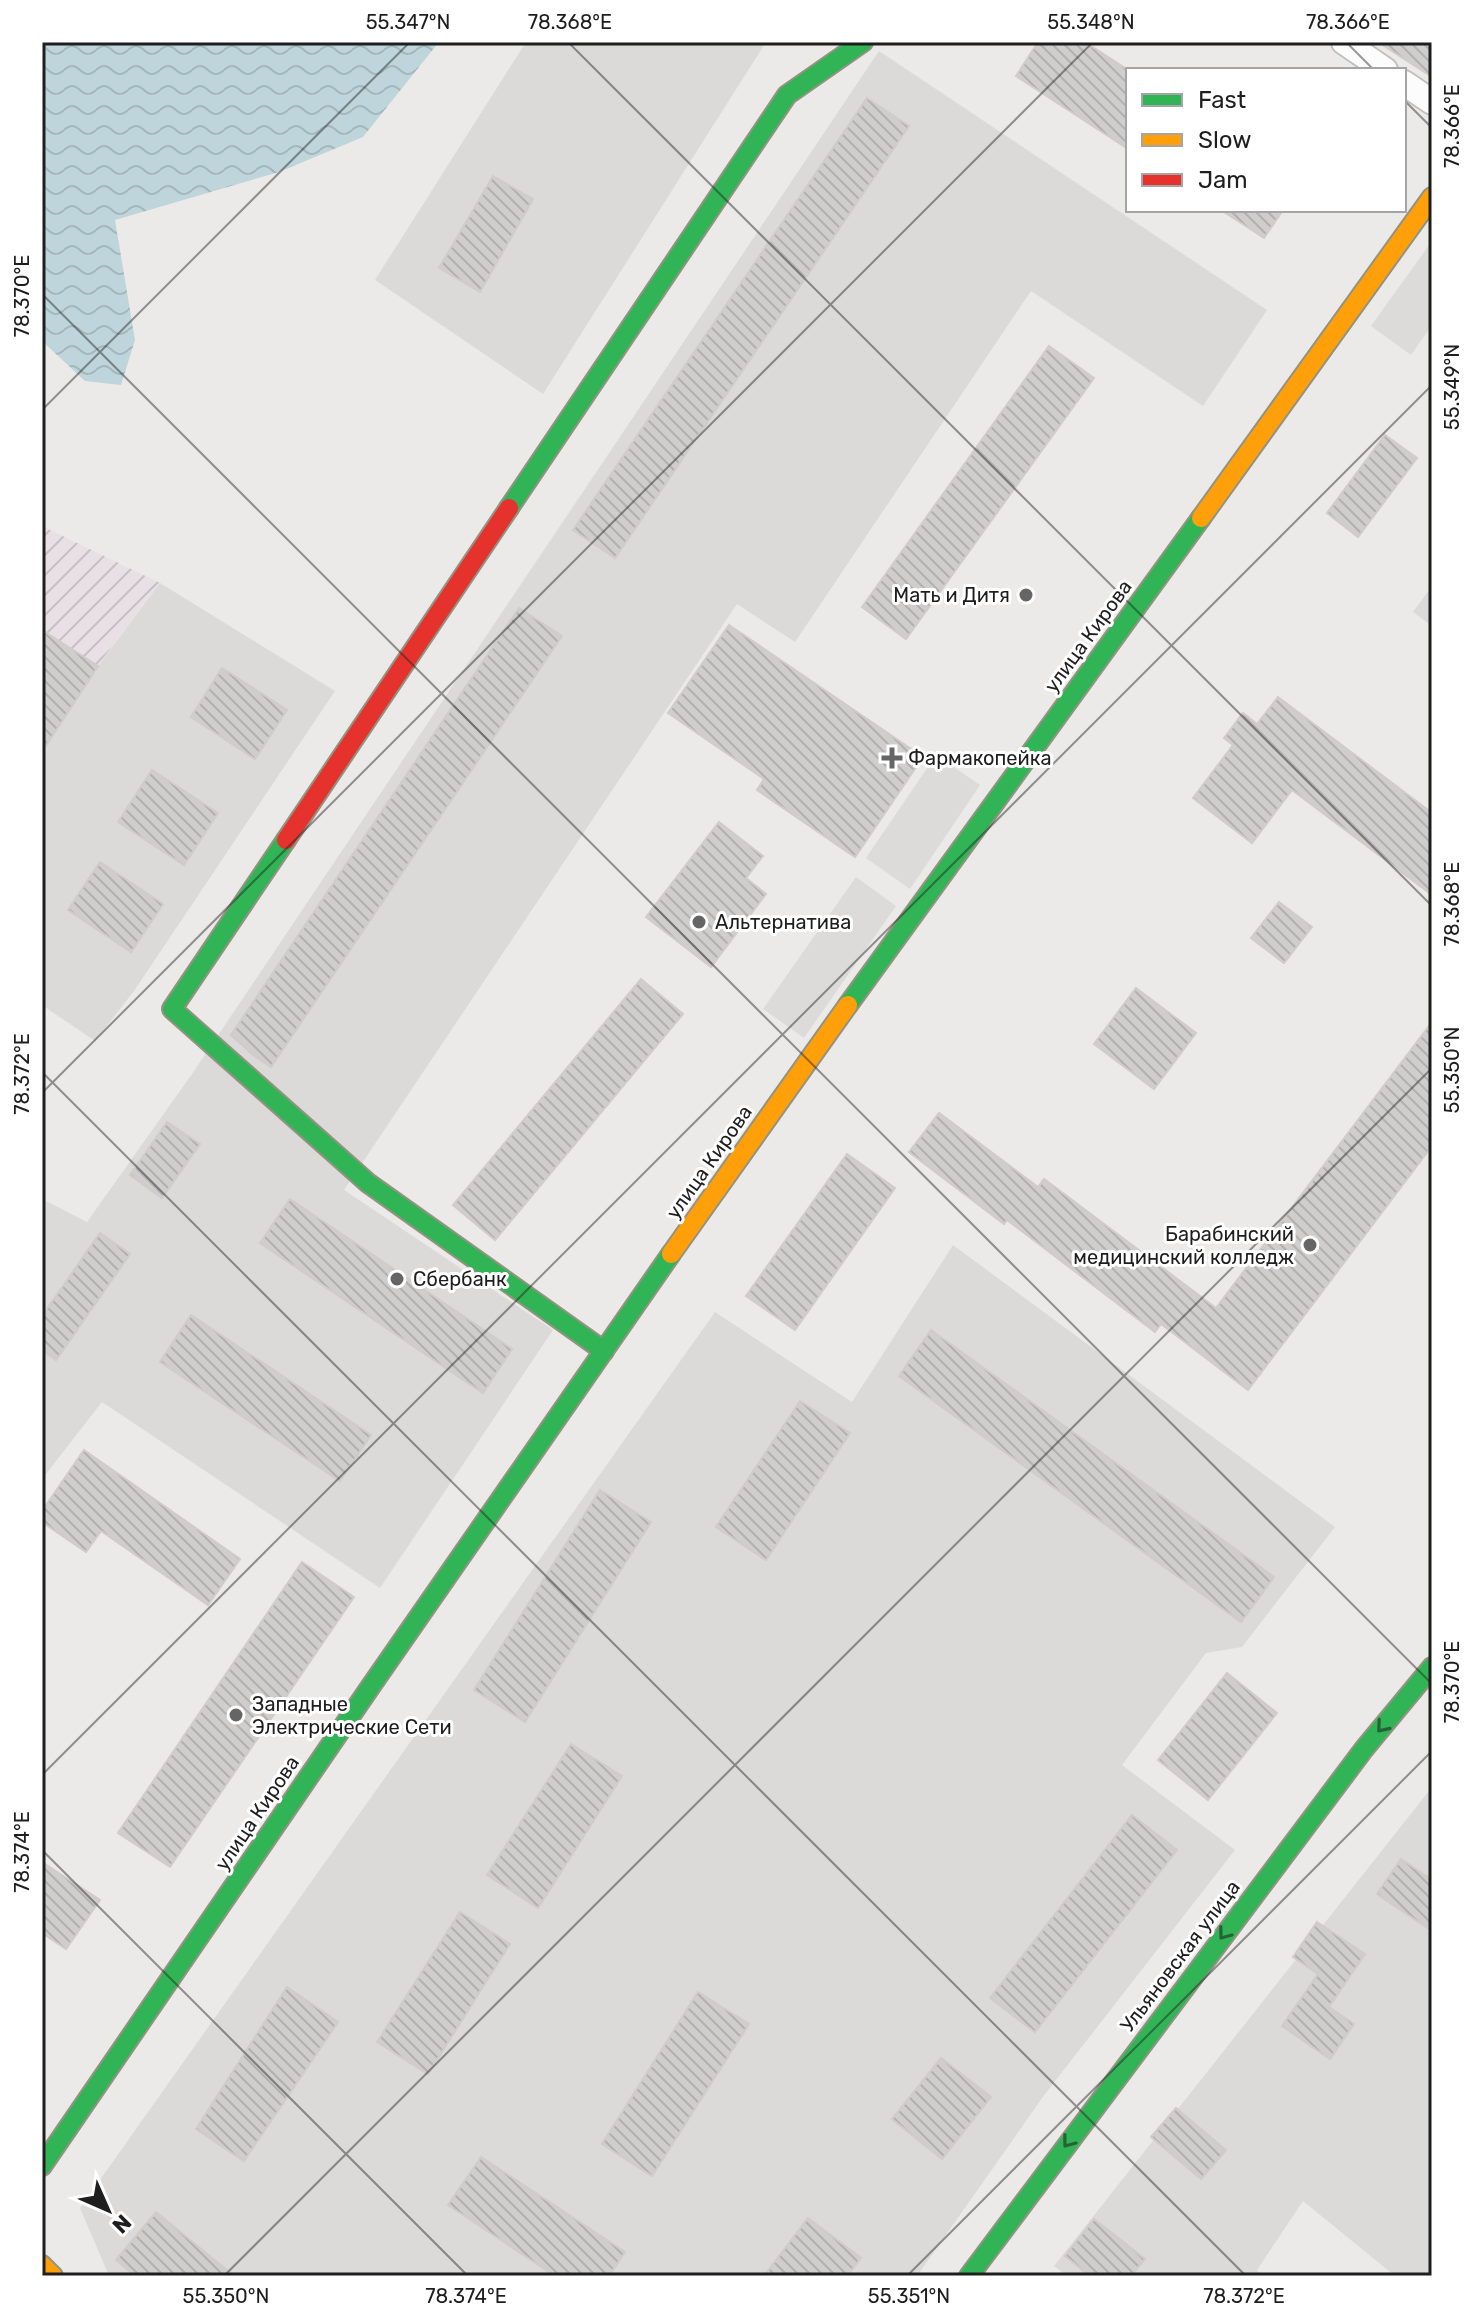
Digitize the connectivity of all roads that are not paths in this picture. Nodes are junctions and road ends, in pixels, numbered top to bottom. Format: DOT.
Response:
graph roads {
  1 [pos="863,42"];
  2 [pos="1344,42"];
  3 [pos="1382,68"];
  4 [pos="1406,84"];
  5 [pos="1432,102"];
  6 [pos="1432,197"];
  7 [pos="604,1351"];
  8 [pos="1432,1667"];
  9 [pos="42,2166"];
  10 [pos="42,2265"];
  11 [pos="53,2276"];
  12 [pos="969,2276"];
  1 -- 7 [label="street"];
  2 -- 3 [label="street"];
  4 -- 5 [label="street"];
  6 -- 7 [label="street, улица Кирова"];
  7 -- 9 [label="street, улица Кирова"];
  8 -- 12 [label="street, Ульяновская улица, one-way"];
  10 -- 11 [label="street"];
}
